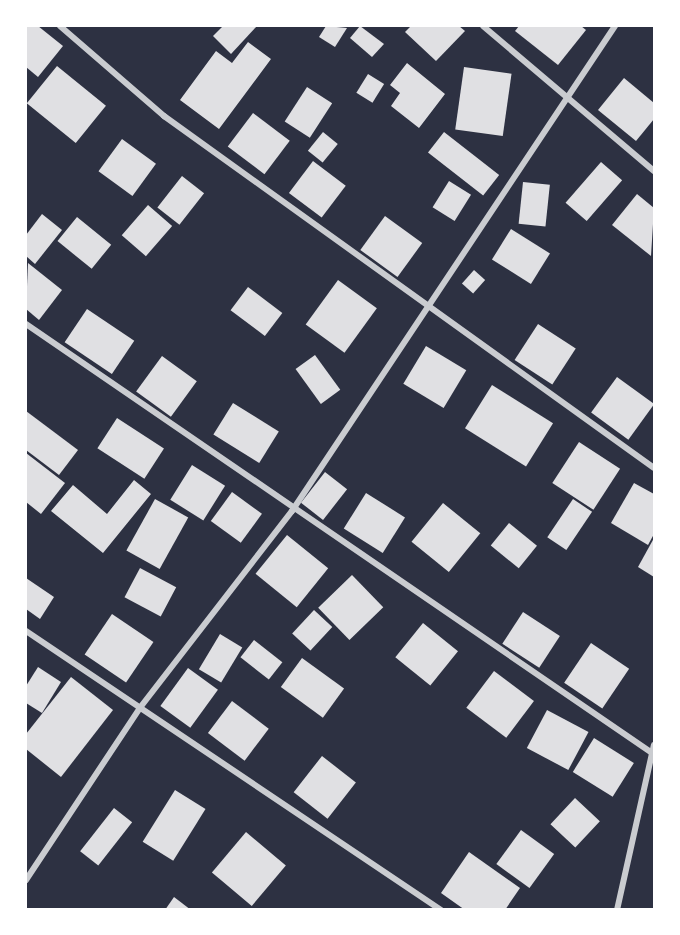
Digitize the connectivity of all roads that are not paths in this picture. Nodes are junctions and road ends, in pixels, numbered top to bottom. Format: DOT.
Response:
graph roads {
  1 [pos="60,26"];
  2 [pos="483,26"];
  3 [pos="615,26"];
  4 [pos="566,95"];
  5 [pos="654,171"];
  6 [pos="426,307"];
  7 [pos="26,324"];
  8 [pos="654,468"];
  9 [pos="292,510"];
  10 [pos="26,631"];
  11 [pos="139,709"];
  12 [pos="654,745"];
  13 [pos="652,753"];
  14 [pos="26,880"];
  15 [pos="441,909"];
  16 [pos="617,909"];
  1 -- 6 [label="street"];
  2 -- 4 [label="street"];
  3 -- 4 [label="street"];
  4 -- 5 [label="street"];
  4 -- 6 [label="street"];
  6 -- 8 [label="street"];
  6 -- 9 [label="street"];
  7 -- 9 [label="street"];
  9 -- 11 [label="street"];
  9 -- 13 [label="street"];
  10 -- 11 [label="street"];
  11 -- 14 [label="street"];
  11 -- 15 [label="street"];
  12 -- 13 [label="street"];
  13 -- 16 [label="street"];
}
